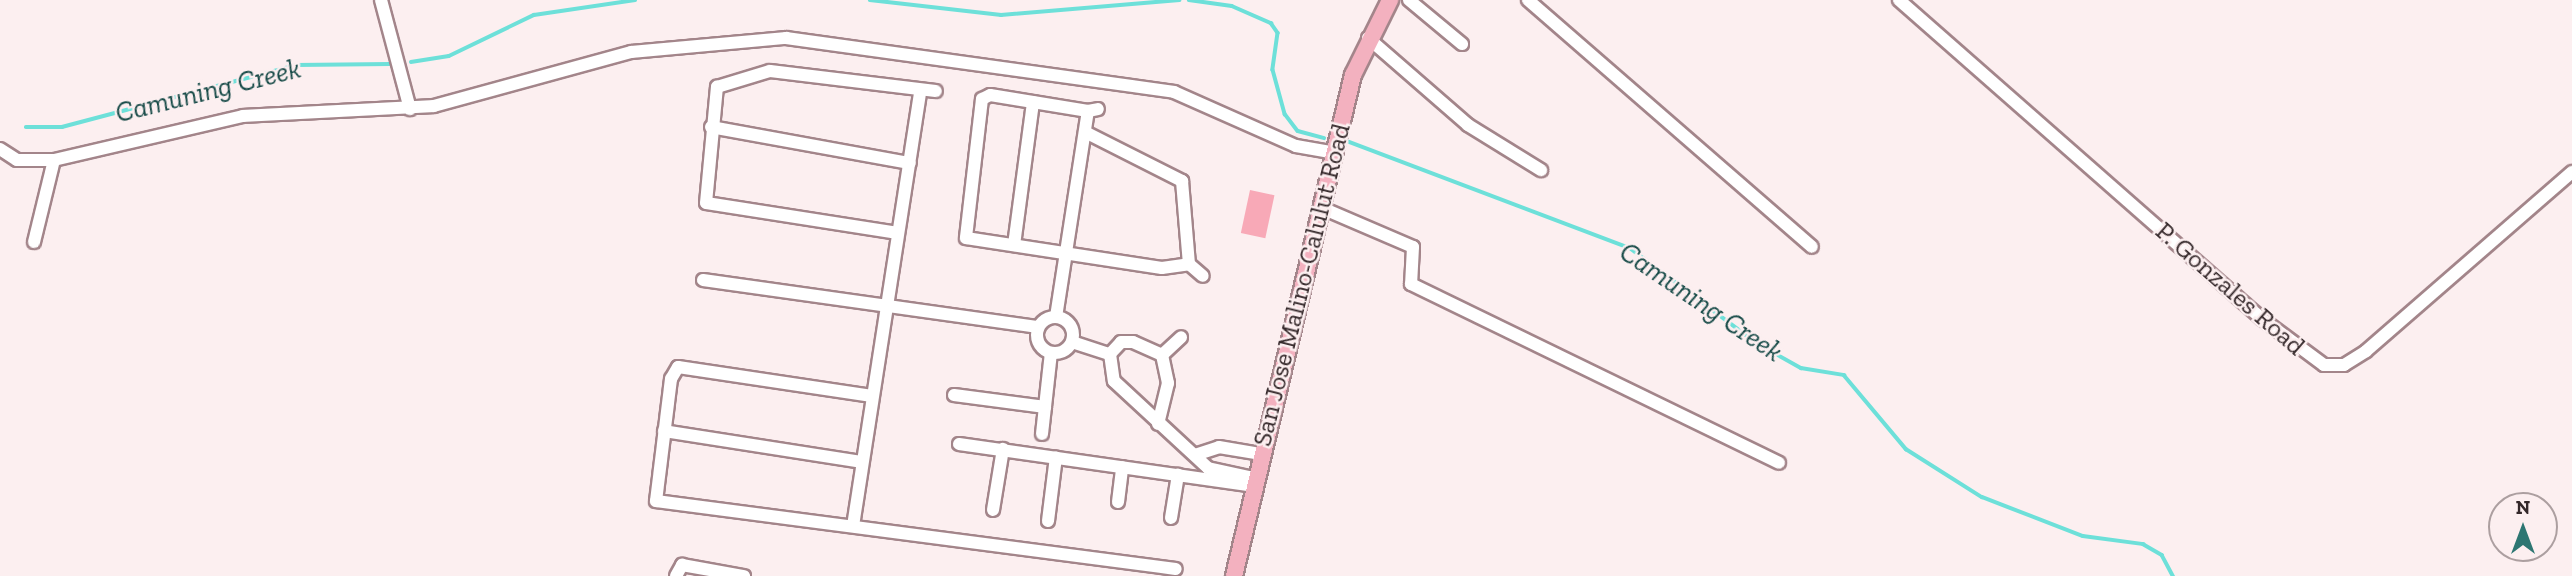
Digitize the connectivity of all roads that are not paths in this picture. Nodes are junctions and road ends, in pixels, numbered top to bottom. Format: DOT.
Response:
graph roads {
  1 [pos="381,0"];
  2 [pos="1390,0"];
  3 [pos="1409,0"];
  4 [pos="1528,0"];
  5 [pos="1899,0"];
  6 [pos="1368,38"];
  7 [pos="1462,44"];
  8 [pos="936,91"];
  9 [pos="920,94"];
  10 [pos="1033,102"];
  11 [pos="410,109"];
  12 [pos="711,127"];
  13 [pos="1085,132"];
  14 [pos="0,149"];
  15 [pos="1334,153"];
  16 [pos="54,160"];
  17 [pos="910,163"];
  18 [pos="1541,170"];
  19 [pos="2572,172"];
  20 [pos="1322,208"];
  21 [pos="898,233"];
  22 [pos="34,242"];
  23 [pos="1014,244"];
  24 [pos="1812,247"];
  25 [pos="1068,252"];
  26 [pos="1189,264"];
  27 [pos="1203,275"];
  28 [pos="703,280"];
  29 [pos="888,308"];
  30 [pos="1056,317"];
  31 [pos="1037,327"];
  32 [pos="1181,337"];
  33 [pos="1072,342"];
  34 [pos="1051,353"];
  35 [pos="1110,354"];
  36 [pos="1162,355"];
  37 [pos="872,396"];
  38 [pos="954,396"];
  39 [pos="1045,407"];
  40 [pos="1158,424"];
  41 [pos="664,431"];
  42 [pos="1042,434"];
  43 [pos="960,444"];
  44 [pos="1003,449"];
  45 [pos="1261,454"];
  46 [pos="1195,456"];
  47 [pos="1056,457"];
  48 [pos="862,462"];
  49 [pos="1779,463"];
  50 [pos="1122,467"];
  51 [pos="1178,475"];
  52 [pos="1254,482"];
  53 [pos="1118,502"];
  54 [pos="993,510"];
  55 [pos="1171,518"];
  56 [pos="1048,521"];
  57 [pos="853,526"];
  58 [pos="1176,569"];
  59 [pos="676,576"];
  60 [pos="744,576"];
  61 [pos="1234,576"];
  1 -- 11 [label="street"];
  2 -- 6 [label="main road, San Jose Malino-Calulut Road"];
  3 -- 7 [label="street"];
  4 -- 24 [label="street"];
  5 -- 19 [label="street, P. Gonzales Road"];
  6 -- 15 [label="main road, San Jose Malino-Calulut Road"];
  6 -- 18 [label="street"];
  8 -- 9 [label="street"];
  9 -- 12 [label="street"];
  9 -- 17 [label="street"];
  10 -- 13 [label="street"];
  10 -- 23 [label="street"];
  10 -- 23 [label="street"];
  11 -- 15 [label="street"];
  11 -- 16 [label="street"];
  12 -- 17 [label="street"];
  12 -- 21 [label="street"];
  13 -- 25 [label="street"];
  13 -- 26 [label="street"];
  14 -- 16 [label="street"];
  15 -- 20 [label="main road, San Jose Malino-Calulut Road"];
  16 -- 22 [label="street"];
  17 -- 21 [label="street"];
  20 -- 45 [label="main road, San Jose Malino-Calulut Road"];
  20 -- 49 [label="street"];
  21 -- 29 [label="street"];
  23 -- 25 [label="street"];
  25 -- 26 [label="street"];
  25 -- 30 [label="street"];
  26 -- 27 [label="street"];
  28 -- 29 [label="street"];
  29 -- 31 [label="street"];
  29 -- 37 [label="street"];
  30 -- 31 [label="street"];
  30 -- 33 [label="street"];
  31 -- 34 [label="street"];
  32 -- 36 [label="street"];
  33 -- 34 [label="street"];
  33 -- 35 [label="street"];
  34 -- 39 [label="street"];
  35 -- 36 [label="street"];
  35 -- 40 [label="street"];
  36 -- 40 [label="street"];
  37 -- 41 [label="street"];
  37 -- 48 [label="street"];
  38 -- 39 [label="street"];
  39 -- 42 [label="street"];
  40 -- 46 [label="street"];
  41 -- 48 [label="street"];
  41 -- 57 [label="street"];
  43 -- 44 [label="street"];
  44 -- 47 [label="street"];
  44 -- 54 [label="street"];
  45 -- 46 [label="street"];
  45 -- 52 [label="main road, San Jose Malino-Calulut Road"];
  46 -- 52 [label="street"];
  47 -- 50 [label="street"];
  47 -- 56 [label="street"];
  48 -- 57 [label="street"];
  50 -- 51 [label="street"];
  50 -- 53 [label="street"];
  51 -- 52 [label="street"];
  51 -- 55 [label="street"];
  52 -- 61 [label="main road, San Jose Malino-Calulut Road"];
  57 -- 58 [label="street"];
  59 -- 60 [label="street"];
}
